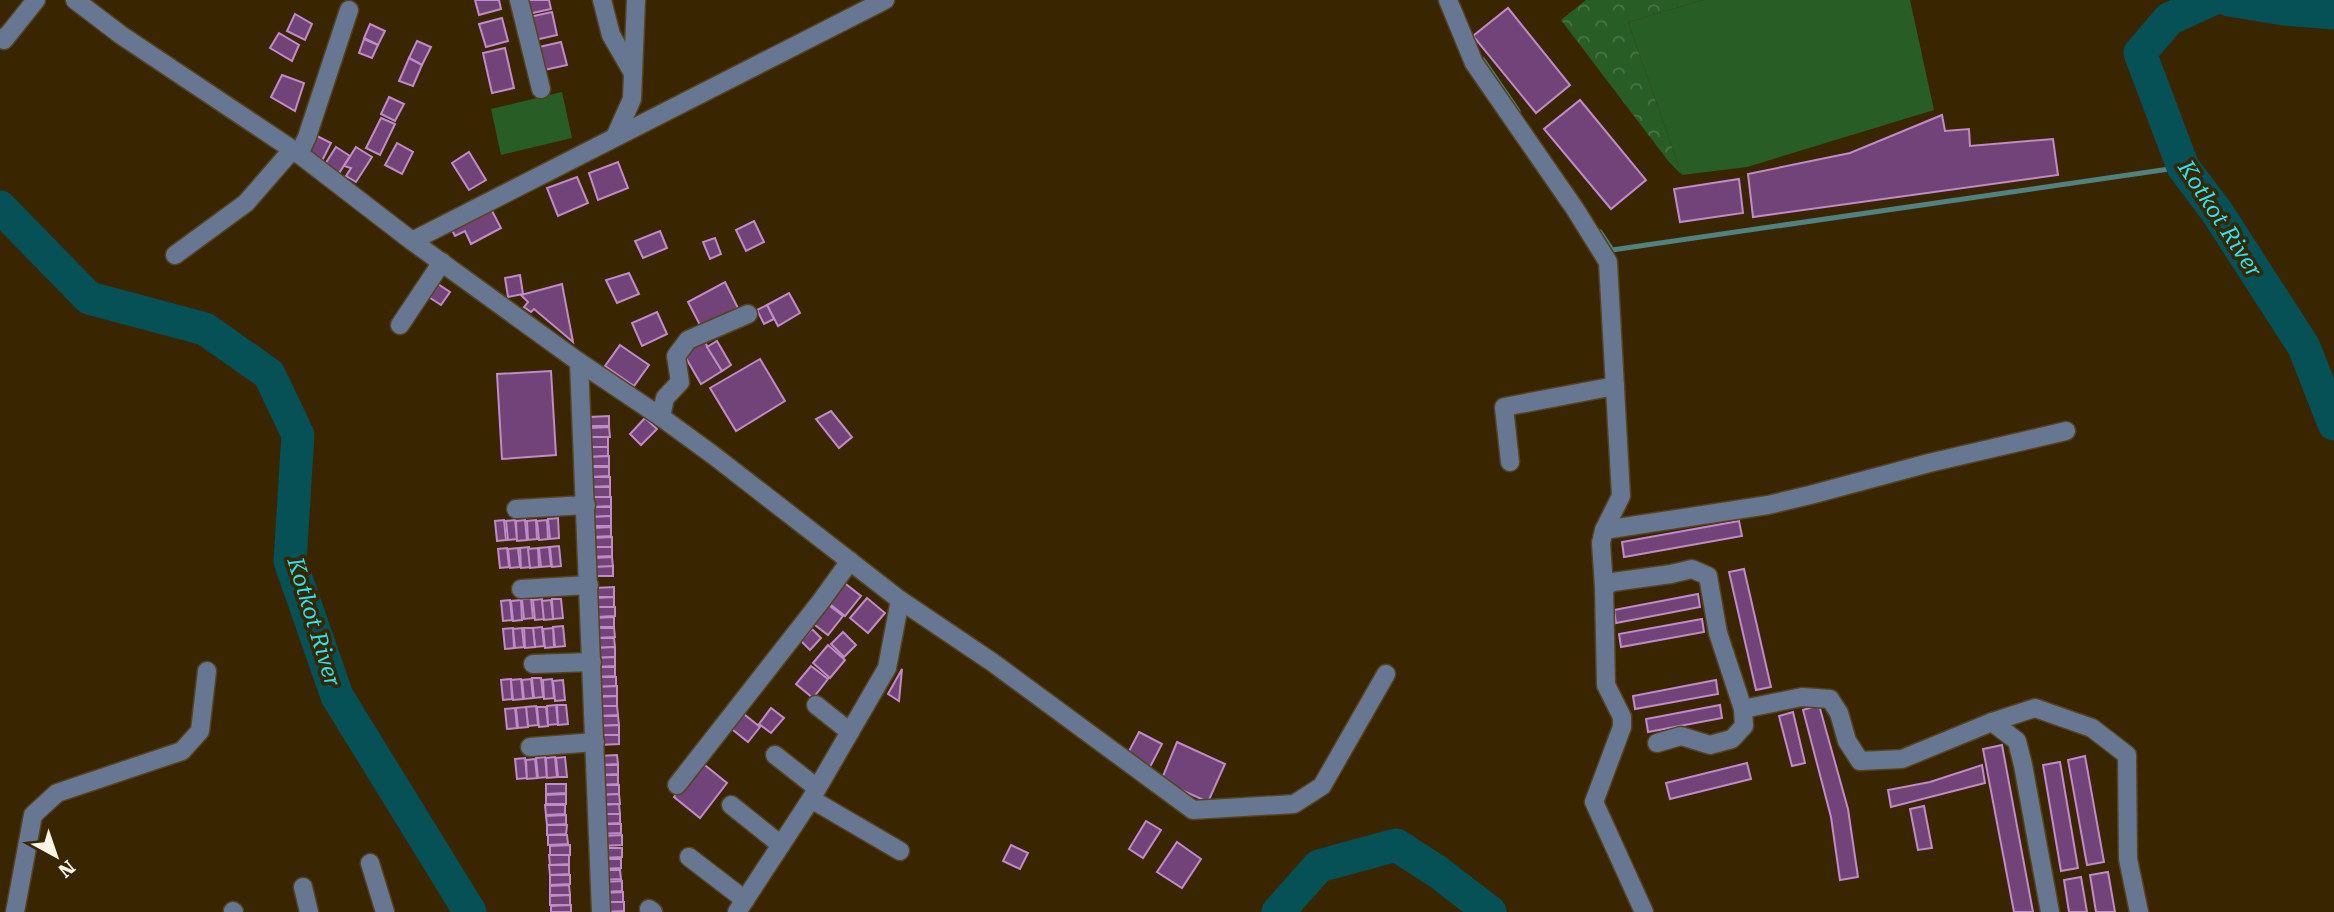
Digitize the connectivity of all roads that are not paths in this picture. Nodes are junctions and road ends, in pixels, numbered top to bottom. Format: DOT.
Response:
graph roads {
  1 [pos="36,0"];
  2 [pos="75,0"];
  3 [pos="519,0"];
  4 [pos="602,0"];
  5 [pos="636,0"];
  6 [pos="885,0"];
  7 [pos="1448,0"];
  8 [pos="348,10"];
  9 [pos="0,37"];
  10 [pos="633,74"];
  11 [pos="541,89"];
  12 [pos="615,137"];
  13 [pos="295,152"];
  14 [pos="412,241"];
  15 [pos="176,255"];
  16 [pos="442,262"];
  17 [pos="748,313"];
  18 [pos="400,325"];
  19 [pos="579,362"];
  20 [pos="1615,386"];
  21 [pos="661,417"];
  22 [pos="2066,431"];
  23 [pos="1510,462"];
  24 [pos="586,505"];
  25 [pos="516,509"];
  26 [pos="1605,530"];
  27 [pos="850,561"];
  28 [pos="589,585"];
  29 [pos="1604,587"];
  30 [pos="521,589"];
  31 [pos="900,600"];
  32 [pos="592,662"];
  33 [pos="533,664"];
  34 [pos="206,671"];
  35 [pos="1386,674"];
  36 [pos="816,705"];
  37 [pos="1743,709"];
  38 [pos="1992,722"];
  39 [pos="850,732"];
  40 [pos="594,742"];
  41 [pos="1657,743"];
  42 [pos="530,747"];
  43 [pos="775,755"];
  44 [pos="677,785"];
  45 [pos="814,793"];
  46 [pos="731,805"];
  47 [pos="781,845"];
  48 [pos="900,851"];
  49 [pos="689,857"];
  50 [pos="370,863"];
  51 [pos="303,887"];
  52 [pos="741,906"];
  53 [pos="15,912"];
  54 [pos="309,912"];
  55 [pos="385,912"];
  56 [pos="601,912"];
  57 [pos="1644,912"];
  58 [pos="2050,912"];
  59 [pos="2139,912"];
  1 -- 9 [label="street"];
  2 -- 13 [label="street"];
  3 -- 11 [label="street"];
  4 -- 10 [label="street"];
  5 -- 10 [label="street"];
  6 -- 12 [label="street"];
  7 -- 20 [label="street"];
  8 -- 13 [label="street"];
  10 -- 12 [label="street"];
  12 -- 14 [label="street"];
  13 -- 14 [label="street"];
  13 -- 15 [label="street"];
  14 -- 16 [label="street"];
  16 -- 18 [label="street"];
  16 -- 19 [label="street"];
  17 -- 21 [label="street"];
  19 -- 21 [label="street"];
  19 -- 24 [label="street"];
  20 -- 23 [label="street"];
  20 -- 26 [label="street"];
  21 -- 27 [label="street"];
  22 -- 26 [label="street"];
  24 -- 25 [label="street"];
  24 -- 28 [label="street"];
  26 -- 29 [label="street"];
  27 -- 31 [label="street"];
  27 -- 44 [label="street"];
  28 -- 30 [label="street"];
  28 -- 32 [label="street"];
  29 -- 37 [label="street"];
  29 -- 57 [label="street"];
  31 -- 35 [label="street"];
  31 -- 39 [label="street"];
  32 -- 33 [label="street"];
  32 -- 40 [label="street"];
  34 -- 53 [label="street"];
  36 -- 39 [label="street"];
  37 -- 38 [label="street"];
  37 -- 41 [label="street"];
  38 -- 58 [label="street"];
  38 -- 59 [label="street"];
  39 -- 45 [label="street"];
  40 -- 42 [label="street"];
  40 -- 56 [label="street"];
  43 -- 45 [label="street"];
  45 -- 47 [label="street"];
  45 -- 48 [label="street"];
  46 -- 47 [label="street"];
  47 -- 52 [label="street"];
  49 -- 52 [label="street"];
  50 -- 55 [label="street"];
  51 -- 54 [label="street"];
}
